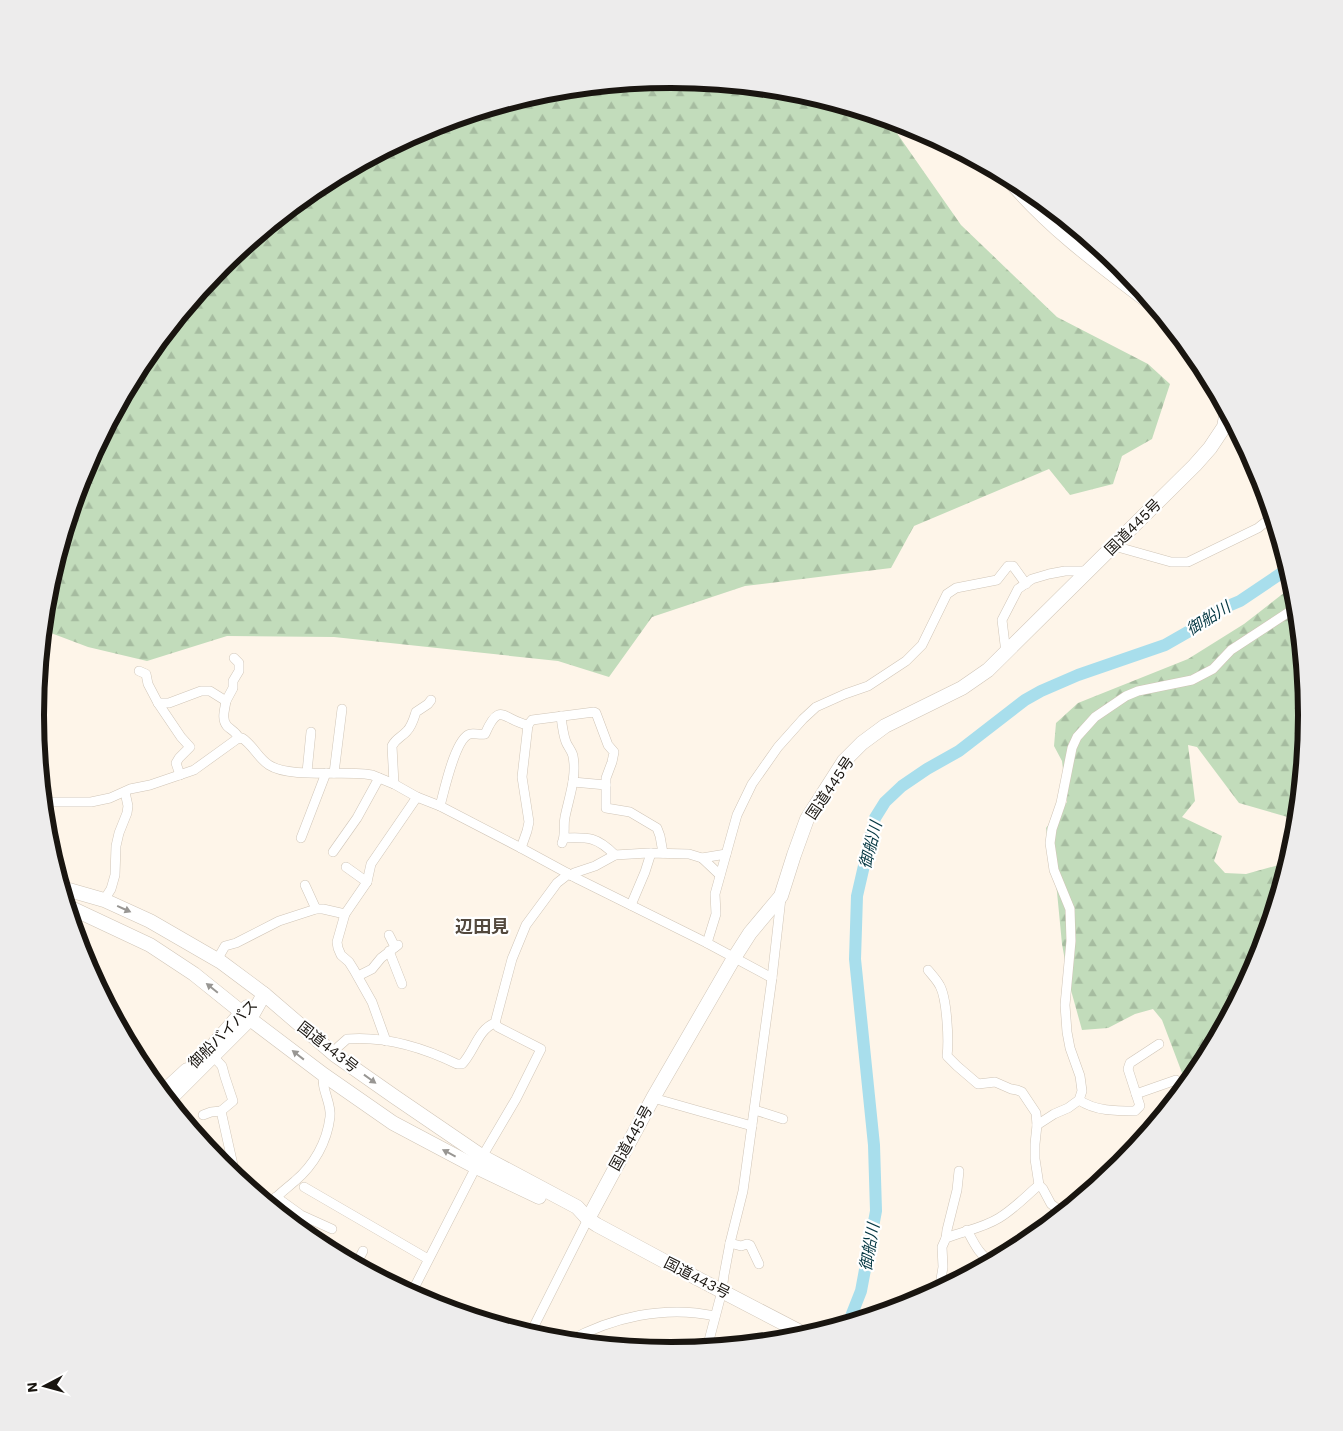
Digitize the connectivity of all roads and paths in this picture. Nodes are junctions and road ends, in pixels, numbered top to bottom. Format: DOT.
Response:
graph roads {
  1 [pos="1026,198"];
  2 [pos="1130,288"];
  3 [pos="1225,421"];
  4 [pos="1268,520"];
  5 [pos="1114,546"];
  6 [pos="1088,571"];
  7 [pos="1026,584"];
  8 [pos="1290,611"];
  9 [pos="1006,654"];
  10 [pos="234,658"];
  11 [pos="139,671"];
  12 [pos="431,700"];
  13 [pos="226,701"];
  14 [pos="158,703"];
  15 [pos="342,708"];
  16 [pos="561,716"];
  17 [pos="528,725"];
  18 [pos="311,732"];
  19 [pos="239,738"];
  20 [pos="308,772"];
  21 [pos="330,773"];
  22 [pos="180,775"];
  23 [pos="379,778"];
  24 [pos="573,782"];
  25 [pos="394,784"];
  26 [pos="606,785"];
  27 [pos="125,792"];
  28 [pos="417,798"];
  29 [pos="50,802"];
  30 [pos="440,806"];
  31 [pos="301,838"];
  32 [pos="521,848"];
  33 [pos="333,852"];
  34 [pos="650,853"];
  35 [pos="663,853"];
  36 [pos="726,854"];
  37 [pos="615,855"];
  38 [pos="702,858"];
  39 [pos="346,867"];
  40 [pos="570,874"];
  41 [pos="720,875"];
  42 [pos="367,882"];
  43 [pos="305,885"];
  44 [pos="69,890"];
  45 [pos="781,896"];
  46 [pos="104,900"];
  47 [pos="631,905"];
  48 [pos="316,909"];
  49 [pos="75,910"];
  50 [pos="345,914"];
  51 [pos="97,920"];
  52 [pos="389,935"];
  53 [pos="188,942"];
  54 [pos="707,943"];
  55 [pos="394,948"];
  56 [pos="734,958"];
  57 [pos="217,960"];
  58 [pos="176,962"];
  59 [pos="928,970"];
  60 [pos="358,976"];
  61 [pos="772,978"];
  62 [pos="402,984"];
  63 [pos="264,994"];
  64 [pos="246,1016"];
  65 [pos="495,1023"];
  66 [pos="386,1041"];
  67 [pos="1159,1044"];
  68 [pos="335,1054"];
  69 [pos="213,1056"];
  70 [pos="324,1075"];
  71 [pos="1176,1080"];
  72 [pos="167,1089"];
  73 [pos="1136,1094"];
  74 [pos="172,1097"];
  75 [pos="653,1098"];
  76 [pos="1079,1100"];
  77 [pos="755,1110"];
  78 [pos="221,1111"];
  79 [pos="203,1115"];
  80 [pos="783,1119"];
  81 [pos="1037,1125"];
  82 [pos="752,1126"];
  83 [pos="479,1162"];
  84 [pos="233,1163"];
  85 [pos="959,1171"];
  86 [pos="1039,1185"];
  87 [pos="304,1187"];
  88 [pos="276,1197"];
  89 [pos="273,1200"];
  90 [pos="1059,1210"];
  91 [pos="588,1219"];
  92 [pos="332,1229"];
  93 [pos="967,1230"];
  94 [pos="946,1238"];
  95 [pos="730,1243"];
  96 [pos="363,1251"];
  97 [pos="986,1258"];
  98 [pos="359,1259"];
  99 [pos="428,1259"];
  100 [pos="759,1264"];
  101 [pos="940,1283"];
  102 [pos="414,1288"];
  103 [pos="722,1291"];
  104 [pos="715,1316"];
  105 [pos="533,1327"];
  106 [pos="797,1330"];
  107 [pos="578,1336"];
  108 [pos="708,1342"];
  1 -- 2 [label="highway"];
  3 -- 5 [label="highway, 国道445号"];
  4 -- 5 [label="street"];
  5 -- 6 [label="highway, 国道445号"];
  6 -- 7 [label="street"];
  6 -- 9 [label="highway, 国道445号"];
  7 -- 9 [label="street"];
  7 -- 36 [label="street"];
  8 -- 76 [label="street"];
  9 -- 45 [label="highway, 国道445号"];
  10 -- 13 [label="street"];
  11 -- 14 [label="street"];
  12 -- 25 [label="street"];
  13 -- 14 [label="street"];
  13 -- 19 [label="street"];
  14 -- 22 [label="street"];
  15 -- 21 [label="street"];
  16 -- 17 [label="street"];
  16 -- 24 [label="street"];
  16 -- 26 [label="street"];
  17 -- 30 [label="street"];
  17 -- 32 [label="street"];
  18 -- 20 [label="street"];
  19 -- 20 [label="street"];
  19 -- 22 [label="street"];
  20 -- 21 [label="street"];
  21 -- 23 [label="street"];
  21 -- 31 [label="street"];
  22 -- 27 [label="street"];
  23 -- 25 [label="street"];
  23 -- 33 [label="street"];
  24 -- 26 [label="street"];
  24 -- 37 [label="street"];
  25 -- 28 [label="street"];
  26 -- 35 [label="street"];
  27 -- 29 [label="street"];
  27 -- 46 [label="street"];
  28 -- 30 [label="street"];
  28 -- 42 [label="street"];
  30 -- 32 [label="street"];
  32 -- 40 [label="street"];
  34 -- 35 [label="street"];
  34 -- 37 [label="street"];
  34 -- 47 [label="street"];
  35 -- 38 [label="street"];
  36 -- 38 [label="street"];
  36 -- 41 [label="street"];
  37 -- 40 [label="street"];
  38 -- 41 [label="street"];
  39 -- 42 [label="street"];
  40 -- 47 [label="street"];
  40 -- 65 [label="street"];
  41 -- 54 [label="street"];
  42 -- 50 [label="street"];
  43 -- 48 [label="street"];
  44 -- 46 [label="highway, 国道443号"];
  45 -- 56 [label="highway, 国道445号"];
  45 -- 61 [label="street"];
  46 -- 51 [label="highway"];
  46 -- 53 [label="highway, 国道443号, one-way"];
  47 -- 54 [label="street"];
  48 -- 50 [label="street"];
  48 -- 57 [label="street"];
  49 -- 51 [label="highway, 国道443号"];
  50 -- 60 [label="street"];
  51 -- 58 [label="highway, 国道443号"];
  52 -- 55 [label="street"];
  53 -- 57 [label="highway, 国道443号"];
  53 -- 58 [label="highway"];
  54 -- 56 [label="street"];
  55 -- 60 [label="street"];
  55 -- 62 [label="street"];
  56 -- 61 [label="street"];
  56 -- 75 [label="highway, 国道445号"];
  57 -- 63 [label="highway, 国道443号"];
  64 -- 58 [label="highway, 国道443号, one-way"];
  59 -- 81 [label="street"];
  60 -- 66 [label="street"];
  61 -- 77 [label="street"];
  63 -- 64 [label="highway, 御船バイパス"];
  63 -- 68 [label="highway, 国道443号"];
  64 -- 69 [label="highway"];
  70 -- 64 [label="highway, 国道443号, one-way"];
  64 -- 72 [label="highway, 御船バイパス"];
  65 -- 66 [label="street"];
  65 -- 83 [label="street"];
  66 -- 68 [label="street"];
  67 -- 73 [label="street"];
  68 -- 70 [label="highway"];
  68 -- 83 [label="highway, 国道443号, one-way"];
  69 -- 74 [label="highway"];
  69 -- 78 [label="street"];
  83 -- 70 [label="highway, 国道443号, one-way"];
  70 -- 88 [label="street"];
  71 -- 73 [label="street"];
  73 -- 76 [label="street"];
  75 -- 82 [label="street"];
  75 -- 91 [label="highway, 国道445号"];
  76 -- 81 [label="street"];
  77 -- 80 [label="street"];
  77 -- 82 [label="street"];
  78 -- 79 [label="street"];
  78 -- 84 [label="street"];
  81 -- 86 [label="street"];
  82 -- 95 [label="street"];
  83 -- 91 [label="highway, 国道443号"];
  83 -- 99 [label="street"];
  85 -- 94 [label="street"];
  86 -- 90 [label="street"];
  86 -- 93 [label="street"];
  87 -- 99 [label="street"];
  88 -- 89 [label="street"];
  88 -- 92 [label="street"];
  91 -- 103 [label="highway, 国道443号"];
  91 -- 105 [label="street"];
  93 -- 94 [label="street"];
  93 -- 97 [label="street"];
  94 -- 101 [label="street"];
  95 -- 100 [label="street"];
  95 -- 103 [label="street"];
  96 -- 98 [label="street"];
  99 -- 102 [label="street"];
  103 -- 104 [label="street"];
  103 -- 106 [label="highway, 国道443号"];
  104 -- 107 [label="street"];
  104 -- 108 [label="street"];
}
